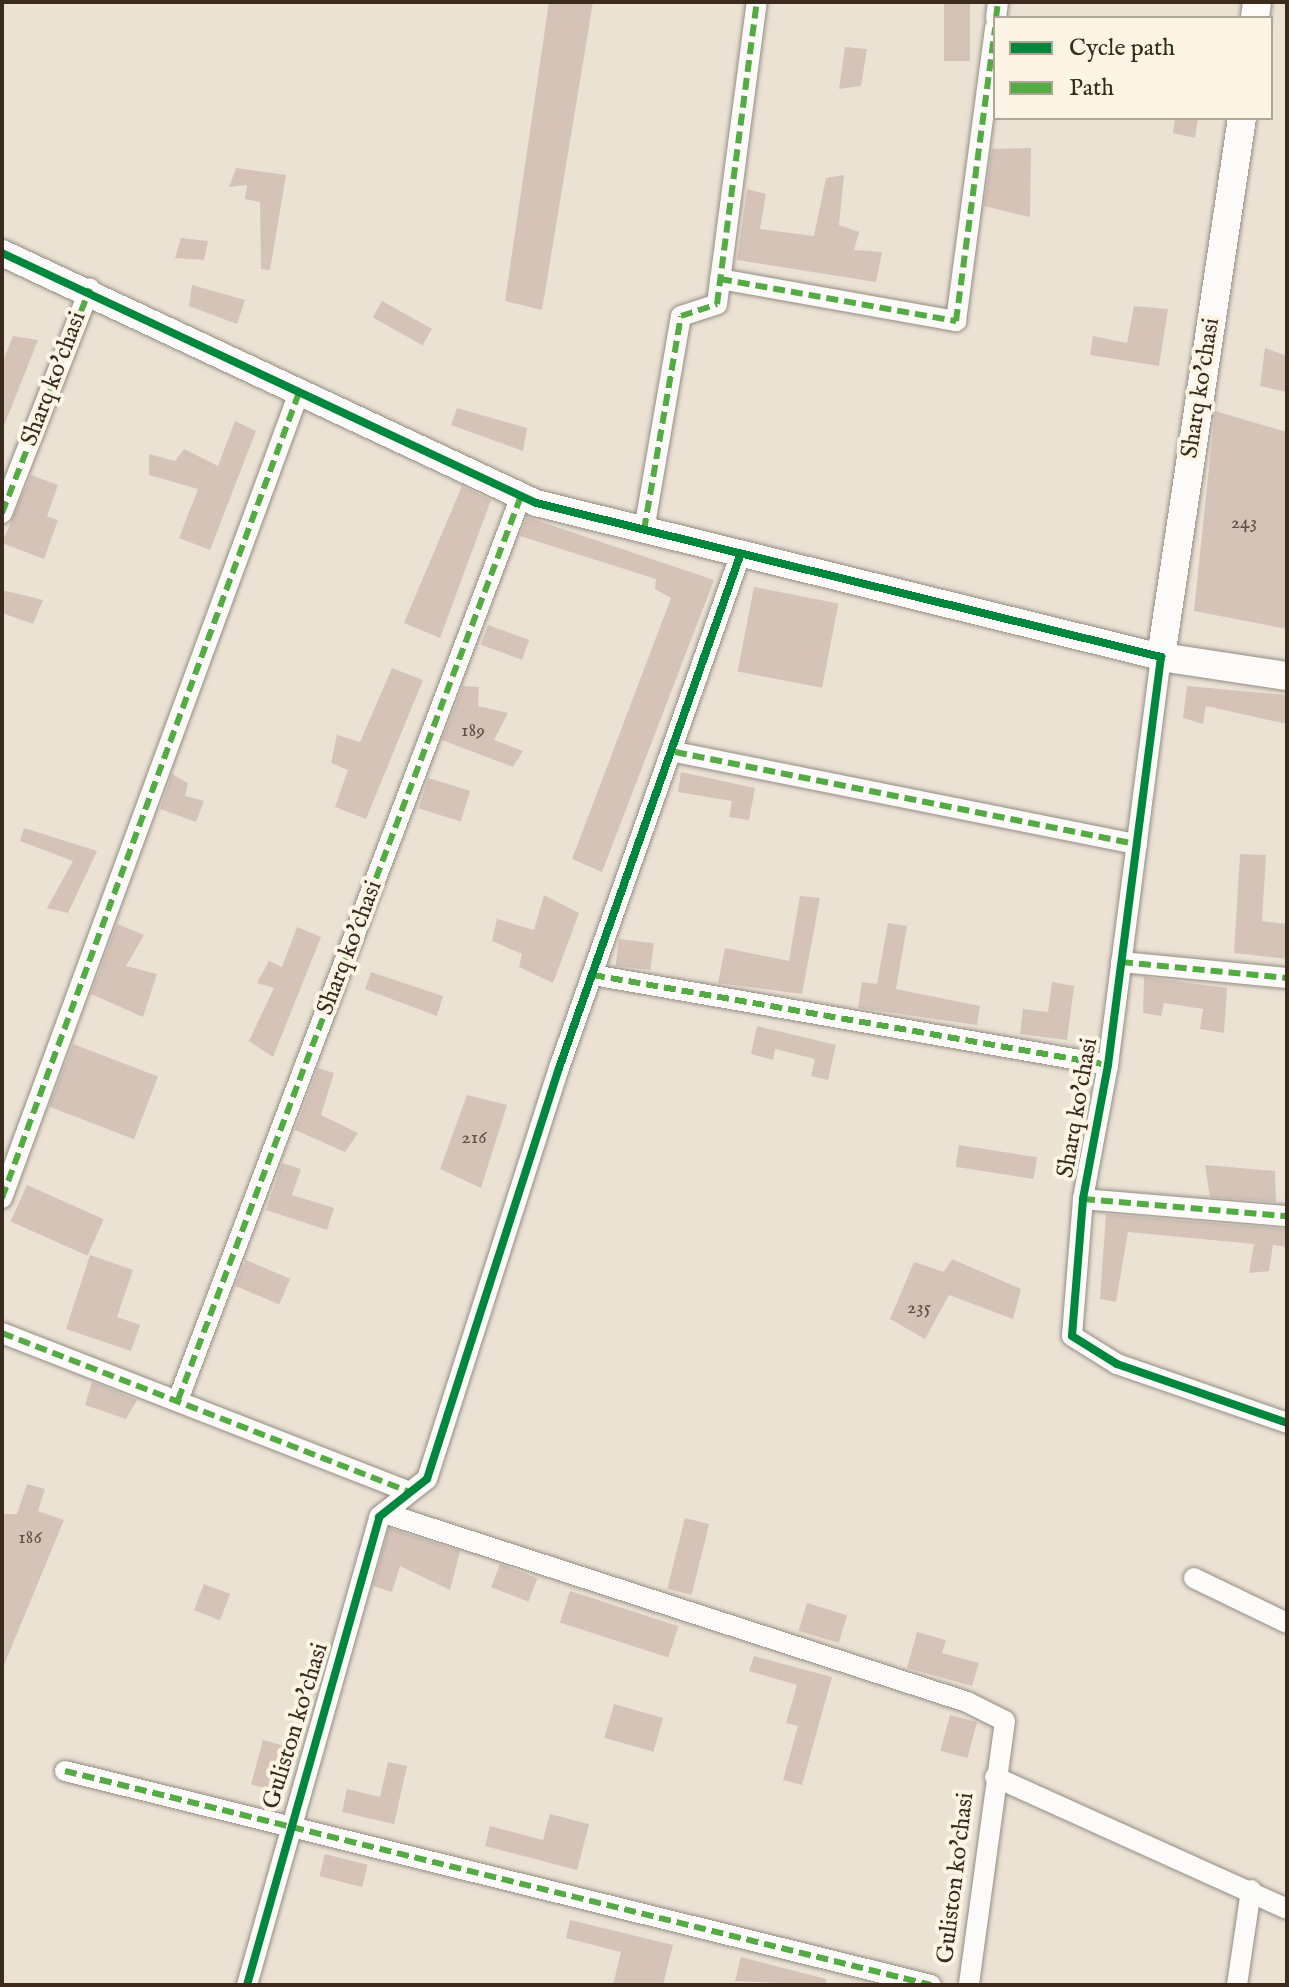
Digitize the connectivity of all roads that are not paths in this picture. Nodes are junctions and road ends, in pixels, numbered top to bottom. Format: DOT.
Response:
graph roads {
  1 [pos="757,2"];
  2 [pos="993,43"];
  3 [pos="1242,120"];
  4 [pos="2,253"];
  5 [pos="720,279"];
  6 [pos="90,289"];
  7 [pos="300,390"];
  8 [pos="521,496"];
  9 [pos="2,513"];
  10 [pos="644,530"];
  11 [pos="741,553"];
  12 [pos="1161,657"];
  13 [pos="1287,676"];
  14 [pos="675,752"];
  15 [pos="1137,844"];
  16 [pos="1121,962"];
  17 [pos="593,975"];
  18 [pos="1287,978"];
  19 [pos="1108,1065"];
  20 [pos="2,1198"];
  21 [pos="1083,1199"];
  22 [pos="1287,1216"];
  23 [pos="2,1333"];
  24 [pos="178,1400"];
  25 [pos="1287,1423"];
  26 [pos="409,1492"];
  27 [pos="384,1513"];
  28 [pos="1194,1578"];
  29 [pos="1287,1623"];
  30 [pos="65,1771"];
  31 [pos="995,1777"];
  32 [pos="286,1829"];
  33 [pos="1251,1890"];
  34 [pos="1287,1909"];
  35 [pos="247,1985"];
  36 [pos="931,1985"];
  37 [pos="969,1985"];
  38 [pos="1237,1985"];
  1 -- 5 [label="street"];
  2 -- 5 [label="street"];
  3 -- 12 [label="main road, Sharq ko'chasi"];
  4 -- 6 [label="street"];
  5 -- 10 [label="street"];
  6 -- 7 [label="street"];
  6 -- 9 [label="street, Sharq ko'chasi"];
  7 -- 8 [label="street"];
  7 -- 20 [label="street"];
  8 -- 10 [label="street"];
  8 -- 24 [label="street, Sharq ko'chasi"];
  10 -- 11 [label="street"];
  11 -- 12 [label="street"];
  11 -- 14 [label="street"];
  12 -- 13 [label="main road"];
  12 -- 15 [label="street, Sharq ko'chasi"];
  14 -- 15 [label="street"];
  14 -- 17 [label="street"];
  15 -- 16 [label="street, Sharq ko'chasi"];
  16 -- 18 [label="street"];
  16 -- 19 [label="street, Sharq ko'chasi"];
  17 -- 19 [label="street, Sharq ko'chasi"];
  17 -- 26 [label="street"];
  19 -- 21 [label="street, Sharq ko'chasi"];
  21 -- 22 [label="street, Sharq ko'chasi"];
  21 -- 25 [label="street, Sharq ko'chasi"];
  23 -- 24 [label="street"];
  24 -- 26 [label="street"];
  26 -- 27 [label="street"];
  27 -- 31 [label="street, Guliston ko'chasi"];
  27 -- 32 [label="street, Guliston ko'chasi"];
  28 -- 29 [label="street"];
  30 -- 32 [label="street"];
  31 -- 33 [label="street"];
  31 -- 37 [label="street, Guliston ko'chasi"];
  32 -- 35 [label="street, Guliston ko'chasi"];
  32 -- 36 [label="street"];
  33 -- 34 [label="street"];
  33 -- 38 [label="street"];
}
